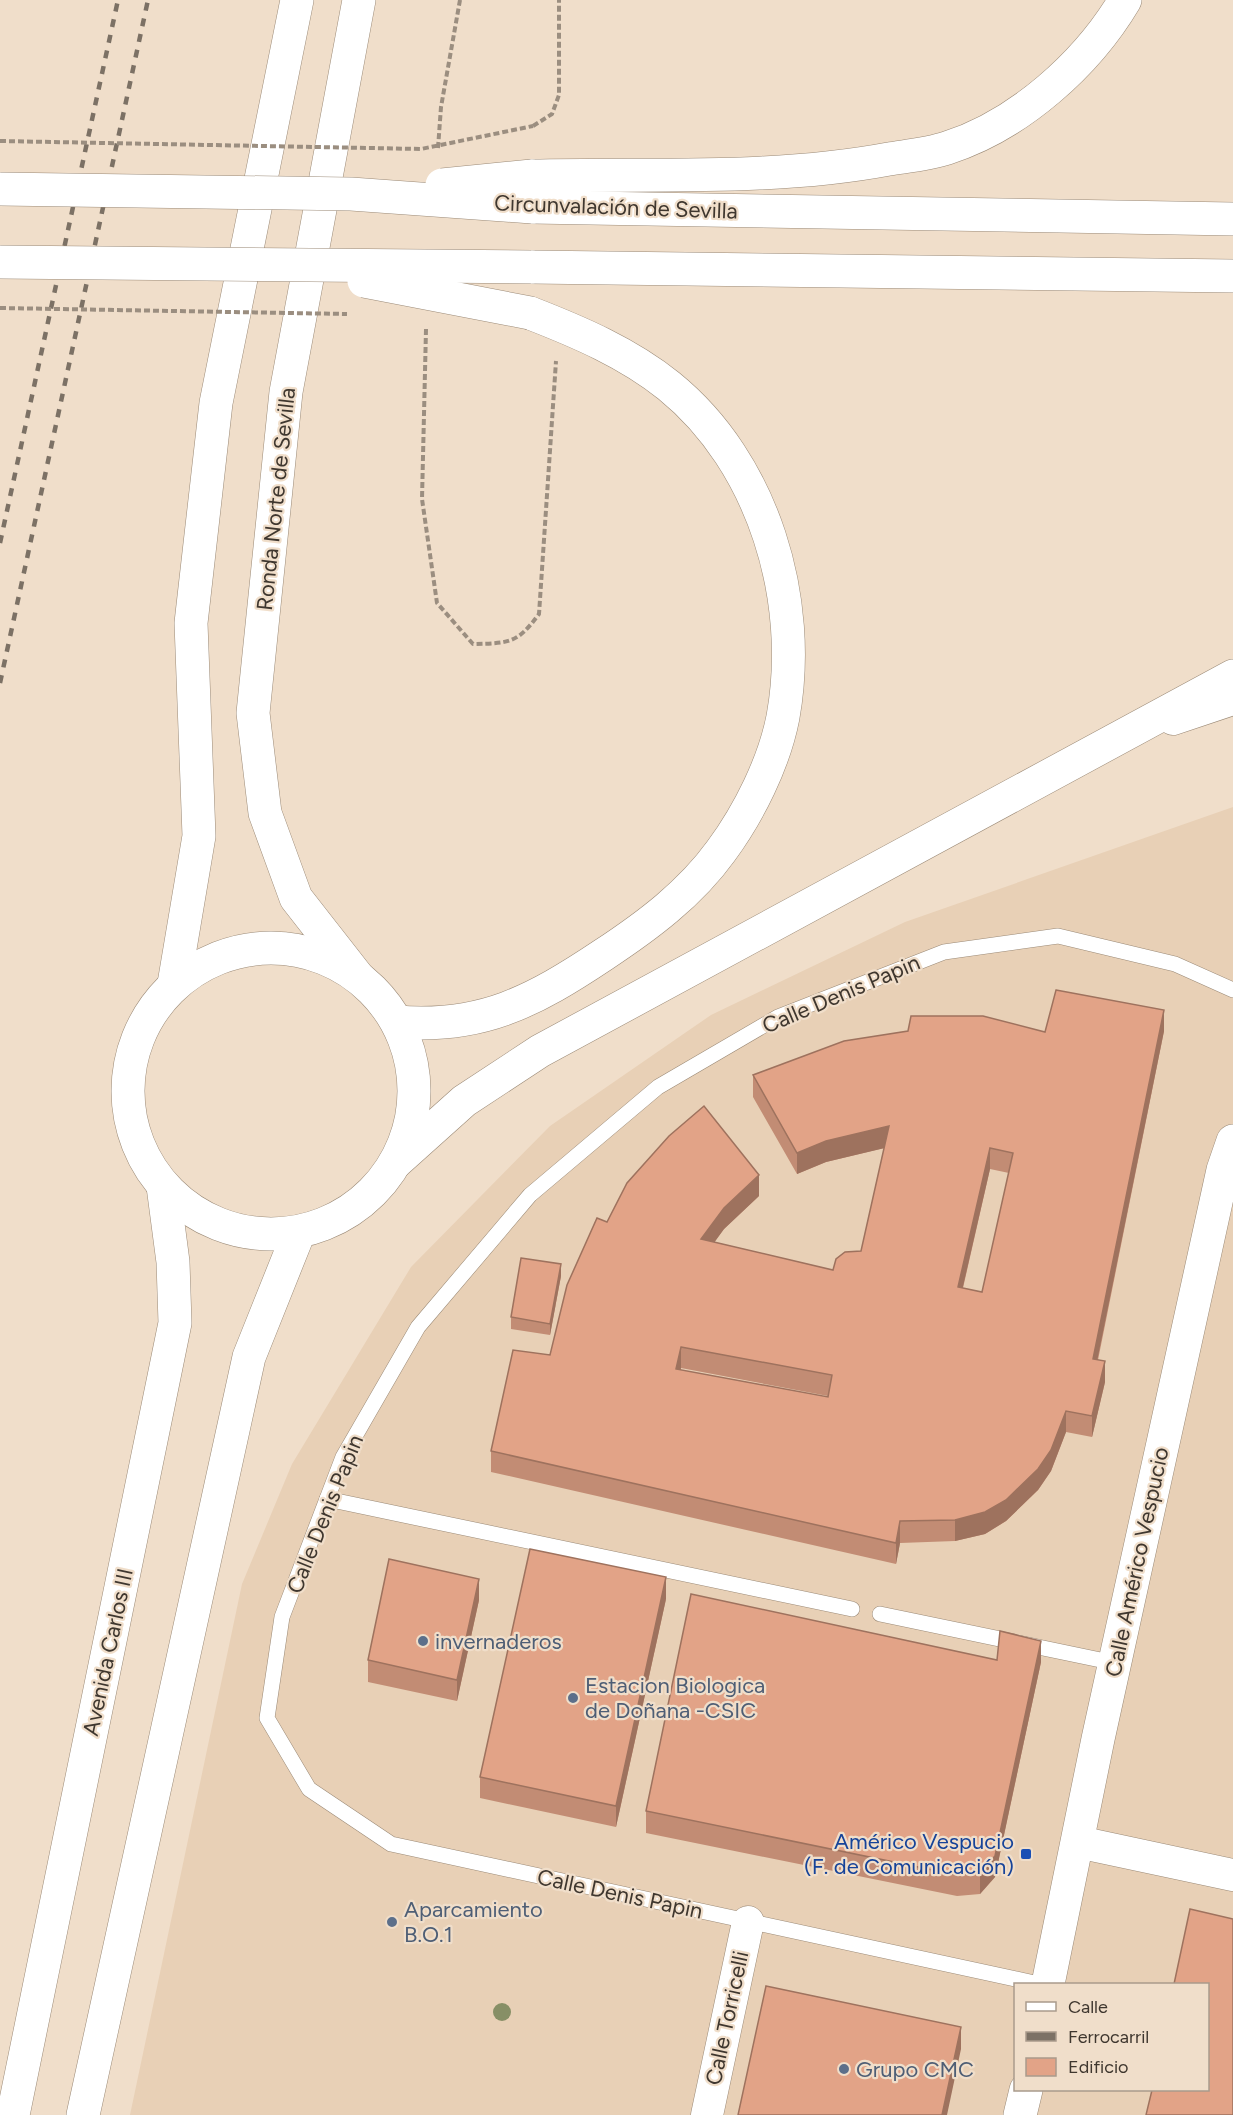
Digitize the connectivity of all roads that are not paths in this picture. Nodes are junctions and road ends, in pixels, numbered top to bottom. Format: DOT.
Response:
graph roads {
  1 [pos="297,0"];
  2 [pos="359,0"];
  3 [pos="1125,0"];
  4 [pos="0,189"];
  5 [pos="532,191"];
  6 [pos="1233,219"];
  7 [pos="0,262"];
  8 [pos="274,265"];
  9 [pos="1233,276"];
  10 [pos="1233,676"];
  11 [pos="1233,699"];
  12 [pos="1120,735"];
  13 [pos="357,976"];
  14 [pos="174,984"];
  15 [pos="1233,990"];
  16 [pos="397,1022"];
  17 [pos="1233,1141"];
  18 [pos="396,1162"];
  19 [pos="163,1186"];
  20 [pos="299,1232"];
  21 [pos="327,1499"];
  22 [pos="852,1609"];
  23 [pos="880,1614"];
  24 [pos="1115,1663"];
  25 [pos="1078,1842"];
  26 [pos="1233,1875"];
  27 [pos="748,1922"];
  28 [pos="1034,1983"];
  29 [pos="1048,1983"];
  30 [pos="1026,2091"];
  31 [pos="13,2115"];
  32 [pos="83,2115"];
  33 [pos="707,2115"];
  34 [pos="1020,2115"];
  1 -- 14 [label="main road"];
  2 -- 13 [label="main road, Ronda Norte de Sevilla"];
  3 -- 5 [label="main road"];
  4 -- 5 [label="main road, Circunvalación de Sevilla, bridge"];
  5 -- 6 [label="main road, Circunvalación de Sevilla"];
  7 -- 8 [label="main road, bridge"];
  8 -- 9 [label="main road, bridge"];
  8 -- 16 [label="main road, bridge"];
  10 -- 12 [label="main road"];
  11 -- 12 [label="street"];
  12 -- 18 [label="main road"];
  13 -- 14 [label="main road, Ronda Norte de Sevilla"];
  13 -- 16 [label="main road, Ronda Norte de Sevilla"];
  14 -- 19 [label="main road, Ronda Norte de Sevilla"];
  15 -- 21 [label="lane, Calle Denis Papin"];
  16 -- 18 [label="main road, Ronda Norte de Sevilla"];
  17 -- 24 [label="main road, Calle Américo Vespucio"];
  18 -- 20 [label="main road, Ronda Norte de Sevilla"];
  19 -- 20 [label="main road, Ronda Norte de Sevilla"];
  19 -- 31 [label="main road, Avenida Carlos III"];
  20 -- 32 [label="main road"];
  21 -- 22 [label="lane"];
  21 -- 27 [label="lane, Calle Denis Papin"];
  23 -- 24 [label="lane"];
  24 -- 25 [label="main road, Calle Américo Vespucio"];
  25 -- 26 [label="street"];
  25 -- 29 [label="main road, Calle Américo Vespucio"];
  27 -- 28 [label="lane, Calle Denis Papin"];
  27 -- 33 [label="street, Calle Torricelli"];
  30 -- 34 [label="main road"];
}
